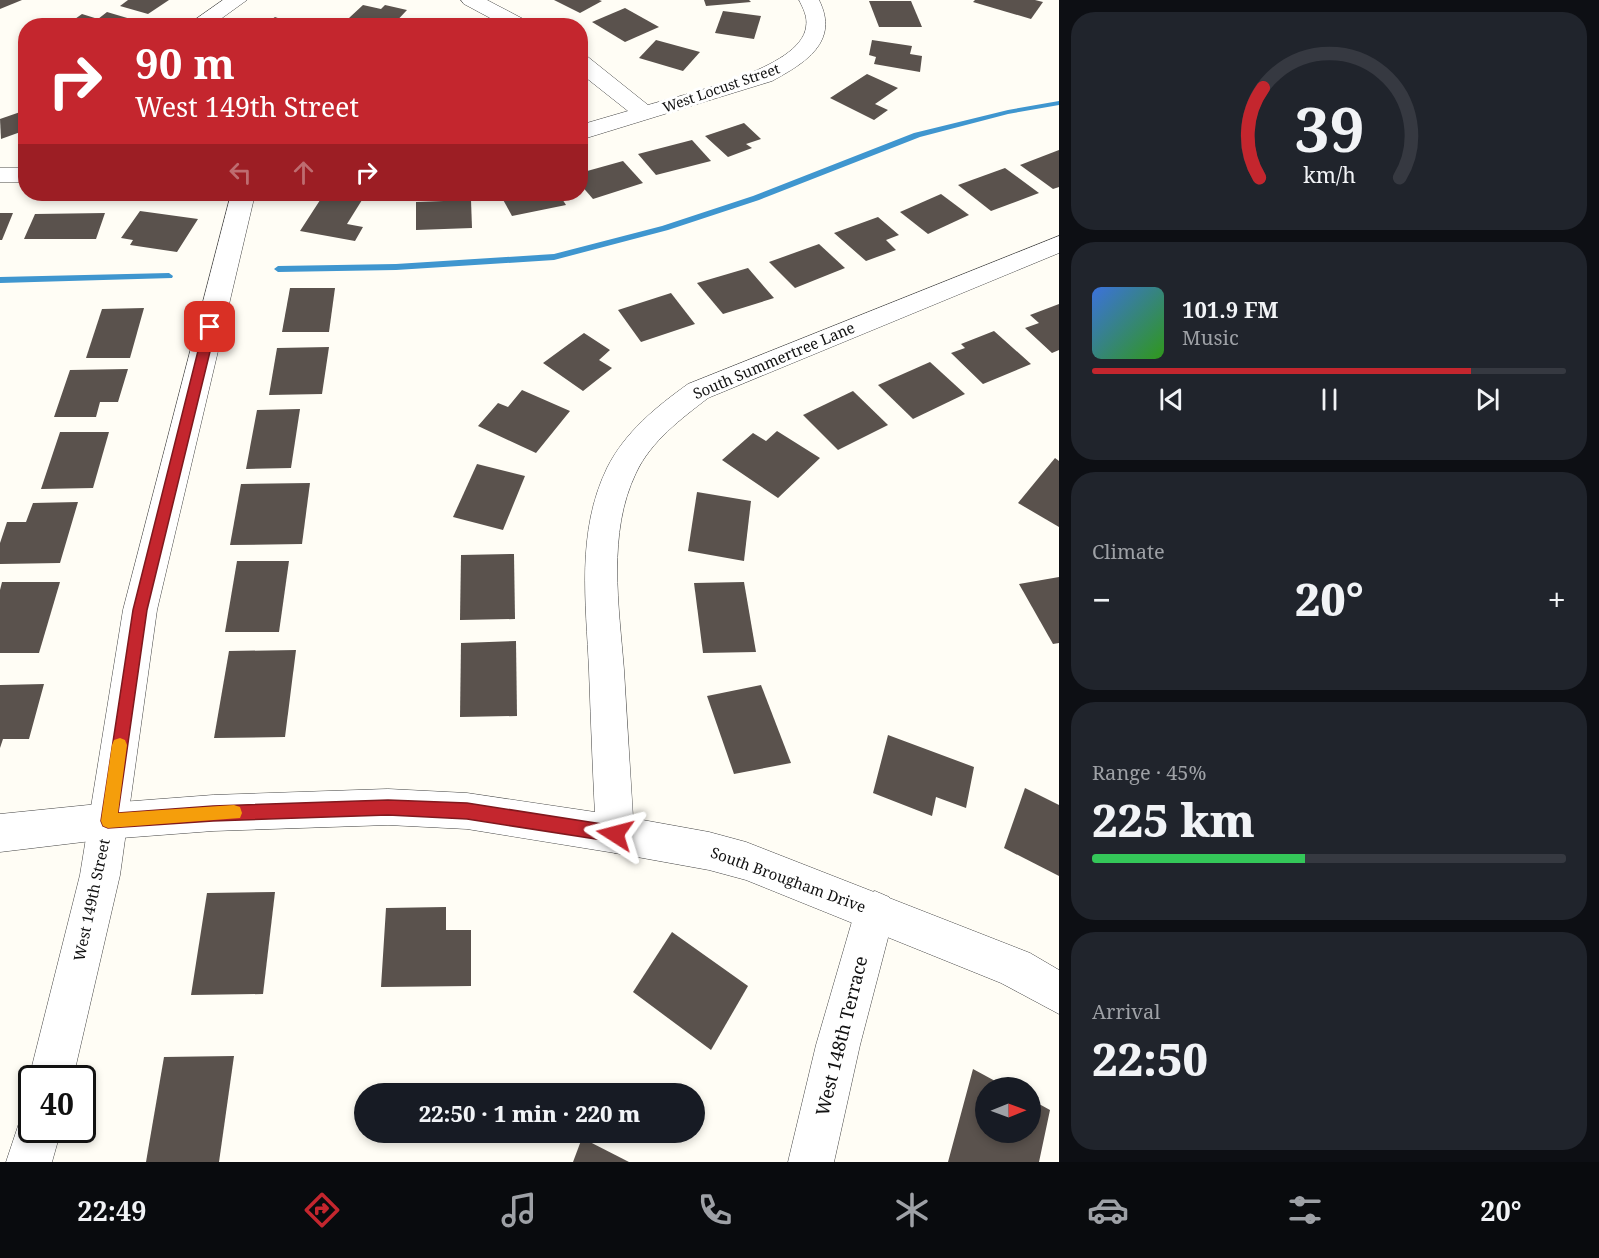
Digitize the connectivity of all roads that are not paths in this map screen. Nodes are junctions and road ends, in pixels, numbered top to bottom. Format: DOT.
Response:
graph roads {
  1 [pos="237,0"];
  2 [pos="471,0"];
  3 [pos="809,0"];
  4 [pos="209,18"];
  5 [pos="506,18"];
  6 [pos="588,68"];
  7 [pos="645,113"];
  8 [pos="588,131"];
  9 [pos="0,175"];
  10 [pos="18,175"];
  11 [pos="241,201"];
  12 [pos="1059,244"];
  13 [pos="108,821"];
  14 [pos="0,833"];
  15 [pos="615,834"];
  16 [pos="875,911"];
  17 [pos="1059,993"];
  18 [pos="54,1065"];
  19 [pos="34,1143"];
  20 [pos="29,1162"];
  21 [pos="811,1162"];
  1 -- 4 [label="street"];
  2 -- 5 [label="street"];
  3 -- 7 [label="street, West Locust Street"];
  6 -- 7 [label="street"];
  7 -- 8 [label="street, West Locust Street"];
  9 -- 10 [label="street"];
  11 -- 13 [label="street, West 149th Street"];
  12 -- 15 [label="street, South Summertree Lane"];
  13 -- 14 [label="street, South Brougham Drive"];
  13 -- 15 [label="street, South Brougham Drive"];
  13 -- 18 [label="street, West 149th Street"];
  15 -- 16 [label="street, South Brougham Drive"];
  16 -- 17 [label="street, South Brougham Drive"];
  16 -- 21 [label="street, West 148th Terrace"];
  19 -- 20 [label="street"];
}
